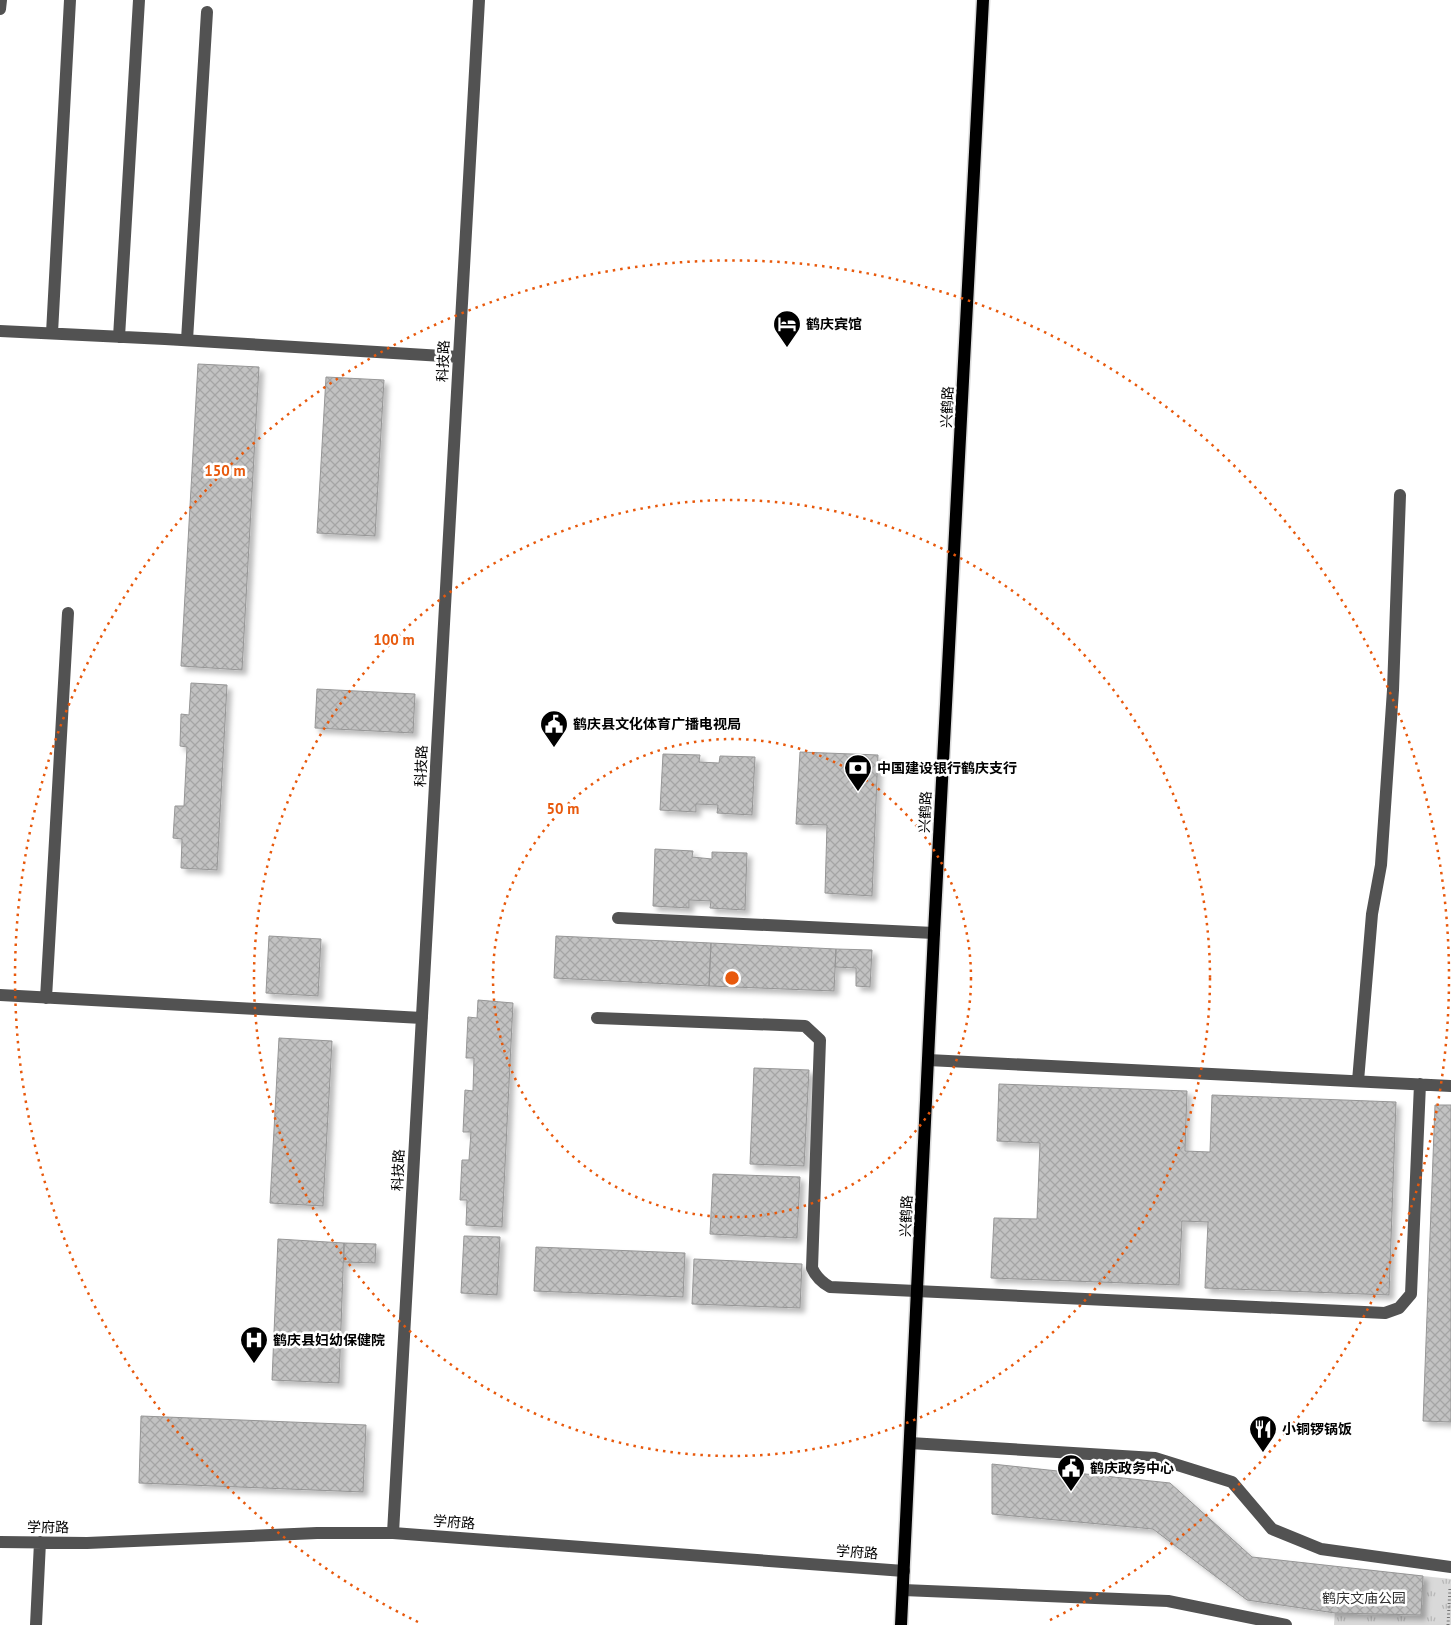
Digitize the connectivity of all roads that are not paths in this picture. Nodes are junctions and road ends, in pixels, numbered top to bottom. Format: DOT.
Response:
graph roads {
  1 [pos="0,0"];
  2 [pos="70,0"];
  3 [pos="139,0"];
  4 [pos="479,0"];
  5 [pos="983,0"];
  6 [pos="0,9"];
  7 [pos="207,12"];
  8 [pos="0,331"];
  9 [pos="52,333"];
  10 [pos="119,337"];
  11 [pos="187,340"];
  12 [pos="459,357"];
  13 [pos="1400,495"];
  14 [pos="68,613"];
  15 [pos="618,918"];
  16 [pos="934,933"];
  17 [pos="0,995"];
  18 [pos="46,998"];
  19 [pos="422,1018"];
  20 [pos="597,1018"];
  21 [pos="928,1060"];
  22 [pos="1358,1081"];
  23 [pos="1420,1084"];
  24 [pos="1451,1086"];
  25 [pos="917,1291"];
  26 [pos="910,1443"];
  27 [pos="393,1533"];
  28 [pos="0,1542"];
  29 [pos="40,1542"];
  30 [pos="1451,1567"];
  31 [pos="904,1571"];
  32 [pos="903,1590"];
  33 [pos="36,1625"];
  34 [pos="901,1625"];
  35 [pos="1286,1625"];
  1 -- 6 [label="street"];
  2 -- 9 [label="street"];
  3 -- 10 [label="street"];
  4 -- 12 [label="street, 科技路"];
  5 -- 16 [label="main road, 兴鹤路"];
  7 -- 11 [label="street"];
  8 -- 9 [label="street"];
  9 -- 10 [label="street"];
  10 -- 11 [label="street"];
  11 -- 12 [label="street"];
  12 -- 19 [label="street, 科技路"];
  13 -- 22 [label="street"];
  14 -- 18 [label="street"];
  15 -- 16 [label="street"];
  16 -- 21 [label="main road, 兴鹤路"];
  17 -- 18 [label="street"];
  18 -- 19 [label="street"];
  19 -- 27 [label="street, 科技路"];
  20 -- 25 [label="street"];
  21 -- 22 [label="street"];
  21 -- 25 [label="main road, 兴鹤路"];
  22 -- 23 [label="street"];
  23 -- 24 [label="street"];
  23 -- 25 [label="street"];
  25 -- 26 [label="main road, 兴鹤路"];
  26 -- 30 [label="street"];
  26 -- 31 [label="main road, 兴鹤路"];
  27 -- 29 [label="street, 学府路"];
  27 -- 31 [label="street, 学府路"];
  28 -- 29 [label="street, 学府路"];
  29 -- 33 [label="street"];
  31 -- 32 [label="main road, 兴鹤路"];
  32 -- 34 [label="main road, 兴鹤路"];
  32 -- 35 [label="street"];
}
